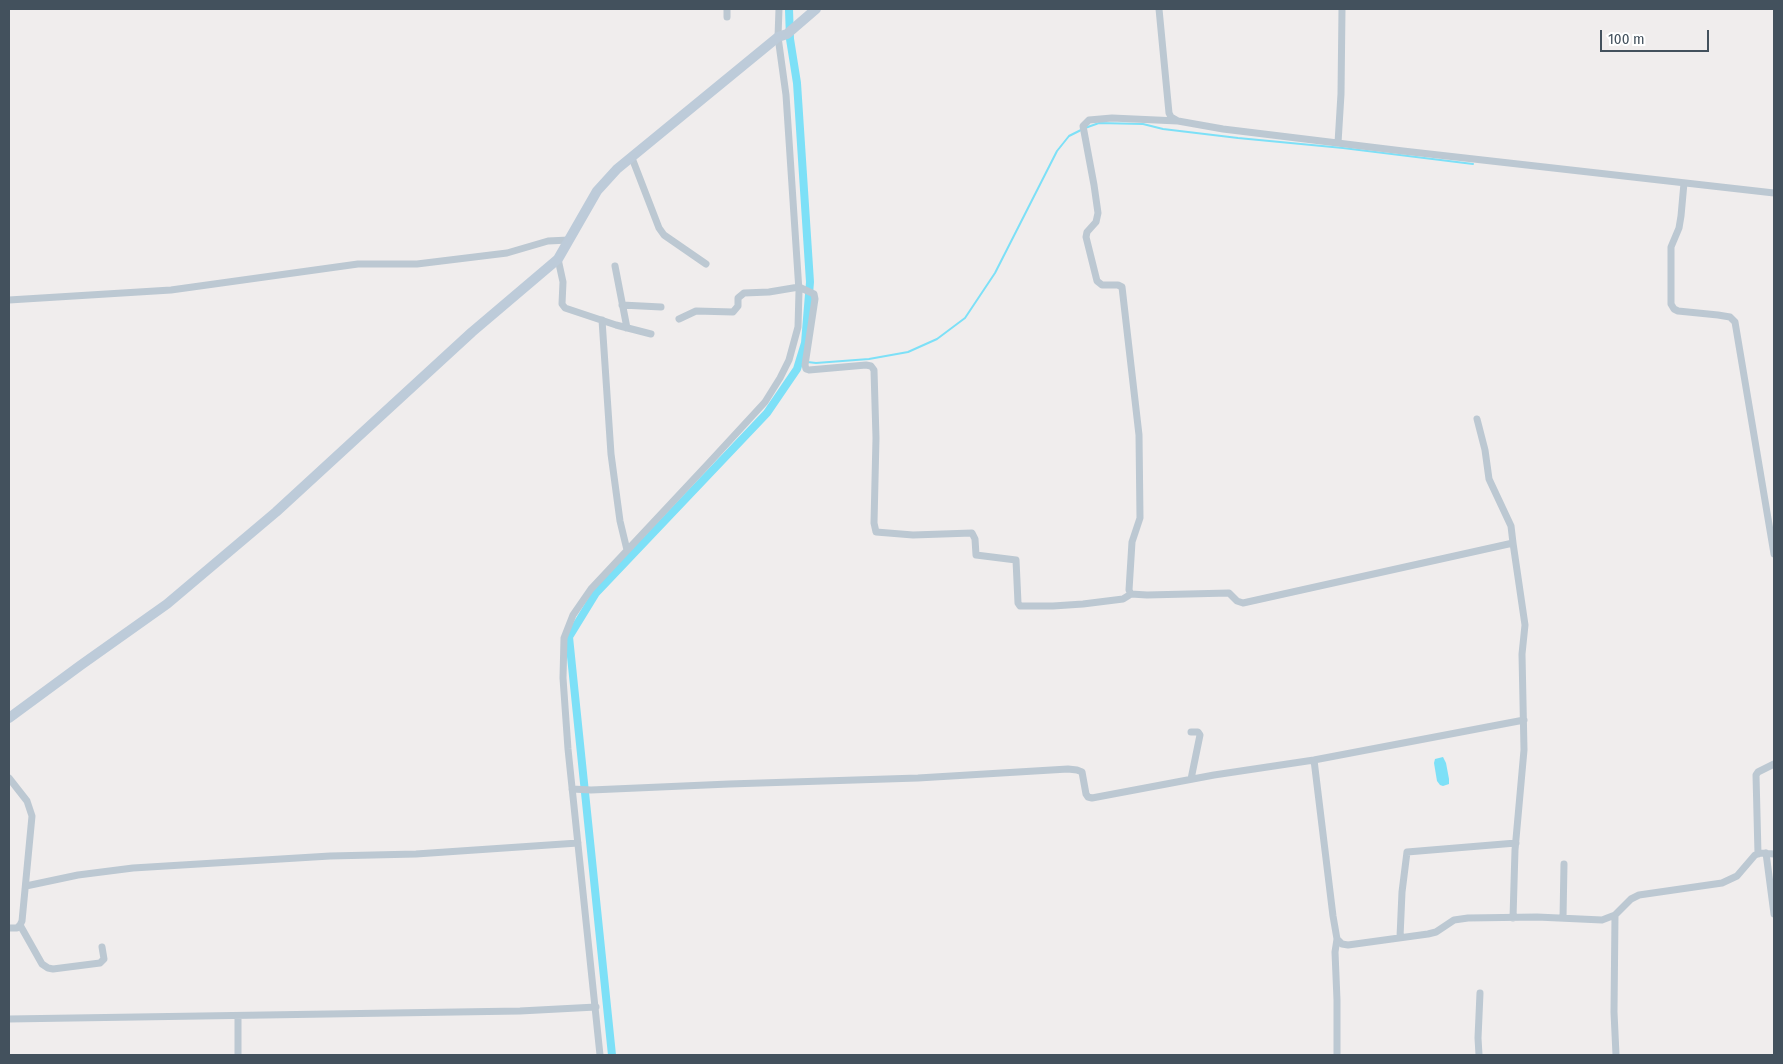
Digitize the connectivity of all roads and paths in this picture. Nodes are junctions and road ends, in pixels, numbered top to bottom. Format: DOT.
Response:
graph roads {
  1 [pos="726,9"];
  2 [pos="779,9"];
  3 [pos="816,9"];
  4 [pos="1159,9"];
  5 [pos="1342,9"];
  6 [pos="727,17"];
  7 [pos="786,34"];
  8 [pos="1178,121"];
  9 [pos="1338,142"];
  10 [pos="632,158"];
  11 [pos="1684,188"];
  12 [pos="1774,193"];
  13 [pos="569,240"];
  14 [pos="558,259"];
  15 [pos="706,264"];
  16 [pos="615,266"];
  17 [pos="802,288"];
  18 [pos="9,300"];
  19 [pos="622,305"];
  20 [pos="661,307"];
  21 [pos="679,319"];
  22 [pos="602,320"];
  23 [pos="626,328"];
  24 [pos="650,334"];
  25 [pos="1477,419"];
  26 [pos="1513,543"];
  27 [pos="627,550"];
  28 [pos="1774,554"];
  29 [pos="1131,594"];
  30 [pos="9,718"];
  31 [pos="1524,720"];
  32 [pos="1191,732"];
  33 [pos="1314,760"];
  34 [pos="1774,764"];
  35 [pos="9,778"];
  36 [pos="1191,779"];
  37 [pos="572,789"];
  38 [pos="578,843"];
  39 [pos="1516,843"];
  40 [pos="1758,854"];
  41 [pos="1770,854"];
  42 [pos="1564,864"];
  43 [pos="26,886"];
  44 [pos="1774,914"];
  45 [pos="1615,915"];
  46 [pos="1513,918"];
  47 [pos="1563,918"];
  48 [pos="20,925"];
  49 [pos="9,928"];
  50 [pos="1400,937"];
  51 [pos="1337,939"];
  52 [pos="102,947"];
  53 [pos="1480,993"];
  54 [pos="596,1007"];
  55 [pos="238,1016"];
  56 [pos="9,1019"];
  57 [pos="238,1055"];
  58 [pos="600,1055"];
  59 [pos="1337,1055"];
  60 [pos="1479,1055"];
  61 [pos="1616,1055"];
  1 -- 6 [label="street"];
  2 -- 7 [label="street"];
  3 -- 7 [label="main road"];
  4 -- 8 [label="street"];
  5 -- 9 [label="street"];
  7 -- 10 [label="main road"];
  7 -- 17 [label="street"];
  8 -- 9 [label="street"];
  8 -- 29 [label="street"];
  9 -- 11 [label="street"];
  10 -- 13 [label="main road"];
  10 -- 15 [label="street"];
  11 -- 12 [label="street"];
  11 -- 28 [label="street"];
  13 -- 14 [label="main road"];
  13 -- 18 [label="street"];
  14 -- 22 [label="street"];
  14 -- 30 [label="main road"];
  16 -- 19 [label="street"];
  17 -- 21 [label="street"];
  17 -- 27 [label="street"];
  17 -- 29 [label="street"];
  19 -- 20 [label="street"];
  19 -- 23 [label="street"];
  22 -- 23 [label="street"];
  22 -- 27 [label="street"];
  23 -- 24 [label="street"];
  25 -- 26 [label="street"];
  26 -- 29 [label="street"];
  26 -- 31 [label="street"];
  27 -- 37 [label="street"];
  31 -- 33 [label="street"];
  31 -- 39 [label="street"];
  32 -- 36 [label="street"];
  33 -- 36 [label="street"];
  33 -- 51 [label="street"];
  34 -- 40 [label="street"];
  35 -- 43 [label="street"];
  36 -- 37 [label="street"];
  37 -- 38 [label="street"];
  38 -- 43 [label="street"];
  38 -- 54 [label="street"];
  39 -- 46 [label="street"];
  39 -- 50 [label="street"];
  40 -- 41 [label="street"];
  40 -- 45 [label="street"];
  41 -- 44 [label="street"];
  42 -- 47 [label="street"];
  43 -- 48 [label="street"];
  45 -- 47 [label="street"];
  45 -- 61 [label="street"];
  46 -- 47 [label="street"];
  46 -- 50 [label="street"];
  48 -- 49 [label="street"];
  48 -- 52 [label="street"];
  50 -- 51 [label="street"];
  51 -- 59 [label="street"];
  53 -- 60 [label="street"];
  54 -- 55 [label="street"];
  54 -- 58 [label="street"];
  55 -- 56 [label="street"];
  55 -- 57 [label="street"];
}
